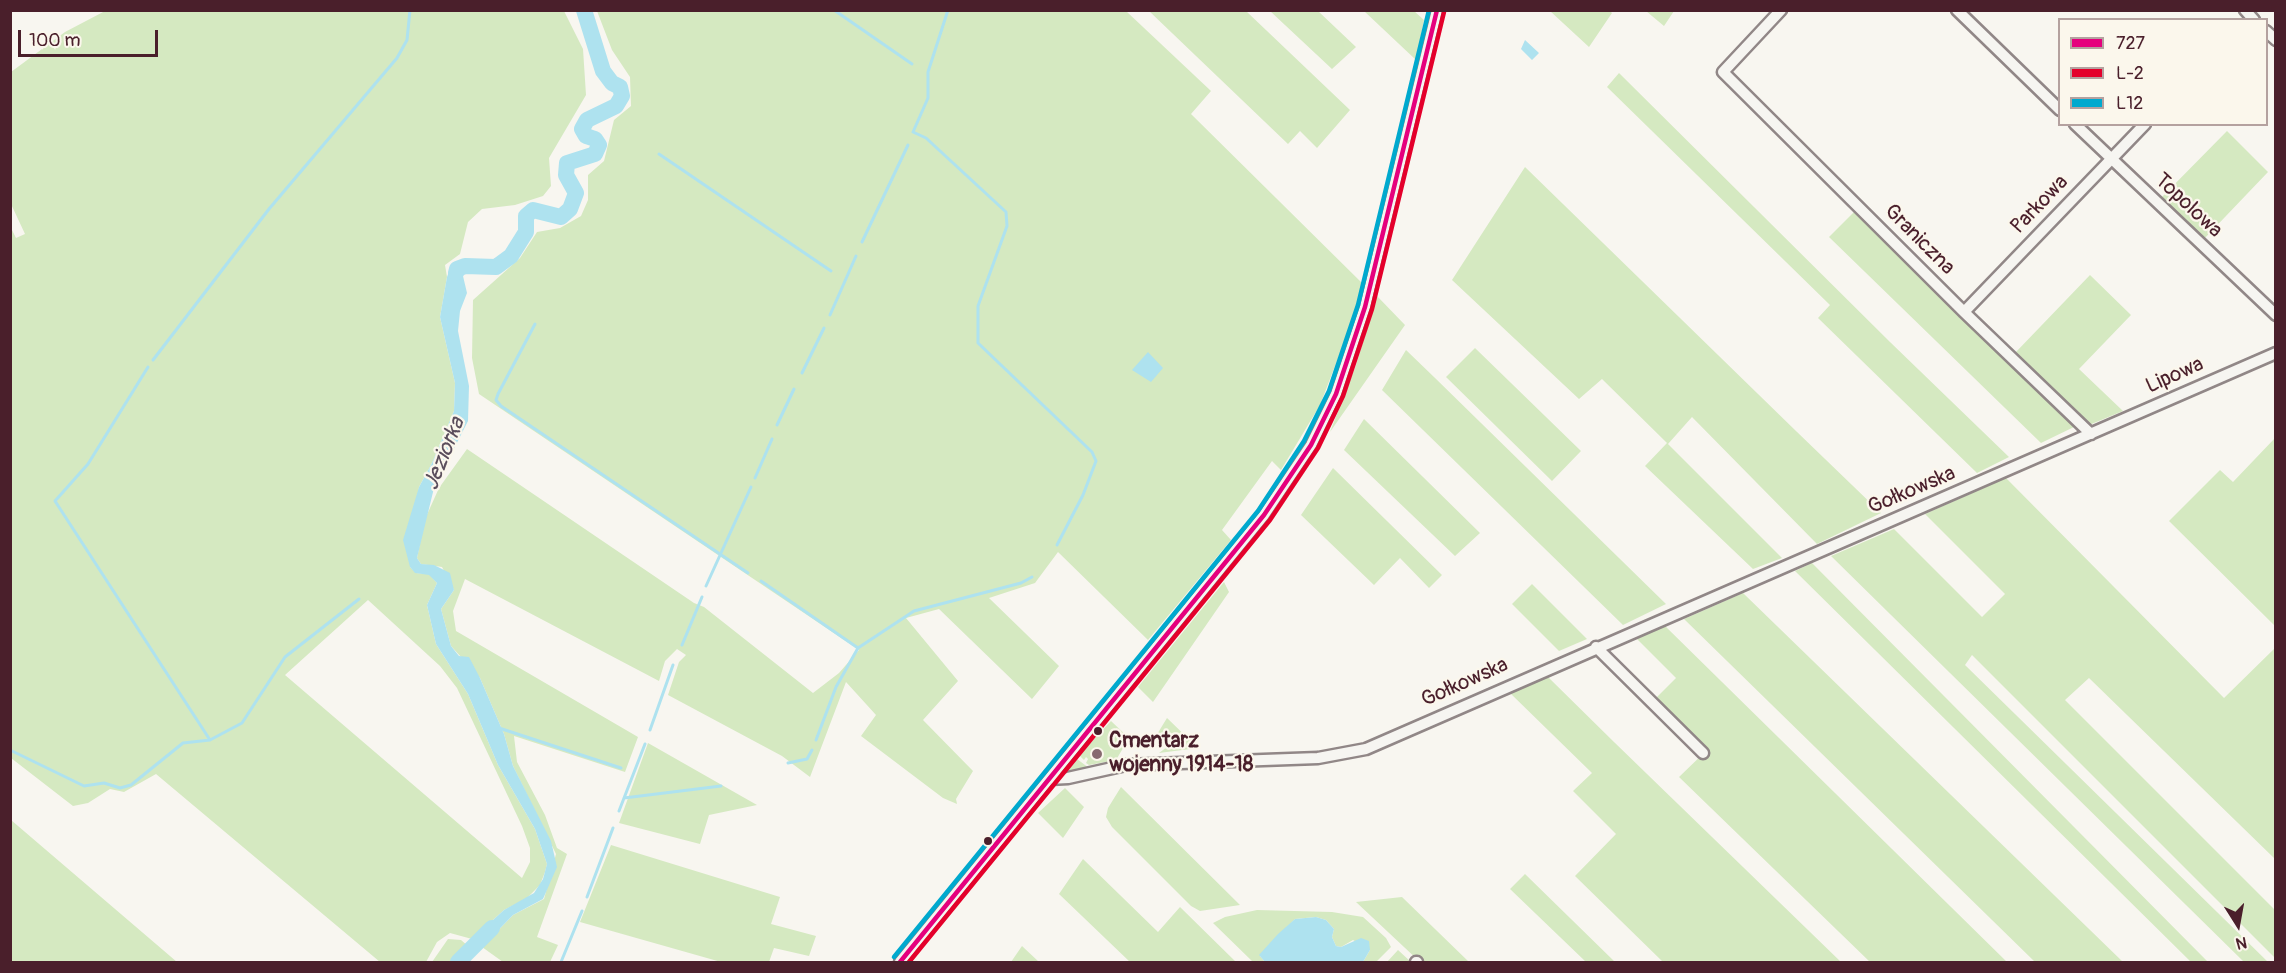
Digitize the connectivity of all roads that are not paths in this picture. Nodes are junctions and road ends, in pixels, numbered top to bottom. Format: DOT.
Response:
graph roads {
  1 [pos="1437,10"];
  2 [pos="1781,10"];
  3 [pos="1958,10"];
  4 [pos="2058,108"];
  5 [pos="2077,126"];
  6 [pos="2143,126"];
  7 [pos="2111,160"];
  8 [pos="1964,312"];
  9 [pos="2276,315"];
  10 [pos="2276,353"];
  11 [pos="2091,434"];
  12 [pos="1596,646"];
  13 [pos="1703,753"];
  14 [pos="1049,779"];
  15 [pos="900,963"];
  1 -- 14 [label="street"];
  2 -- 8 [label="street, Graniczna"];
  3 -- 4 [label="street"];
  5 -- 7 [label="street, Topolowa"];
  6 -- 7 [label="street, Parkowa"];
  7 -- 8 [label="street, Parkowa"];
  7 -- 9 [label="street, Topolowa"];
  8 -- 11 [label="street, Graniczna"];
  10 -- 11 [label="street, Lipowa"];
  11 -- 12 [label="street, Gołkowska"];
  12 -- 13 [label="street"];
  12 -- 14 [label="street, Gołkowska"];
  14 -- 15 [label="street"];
}
